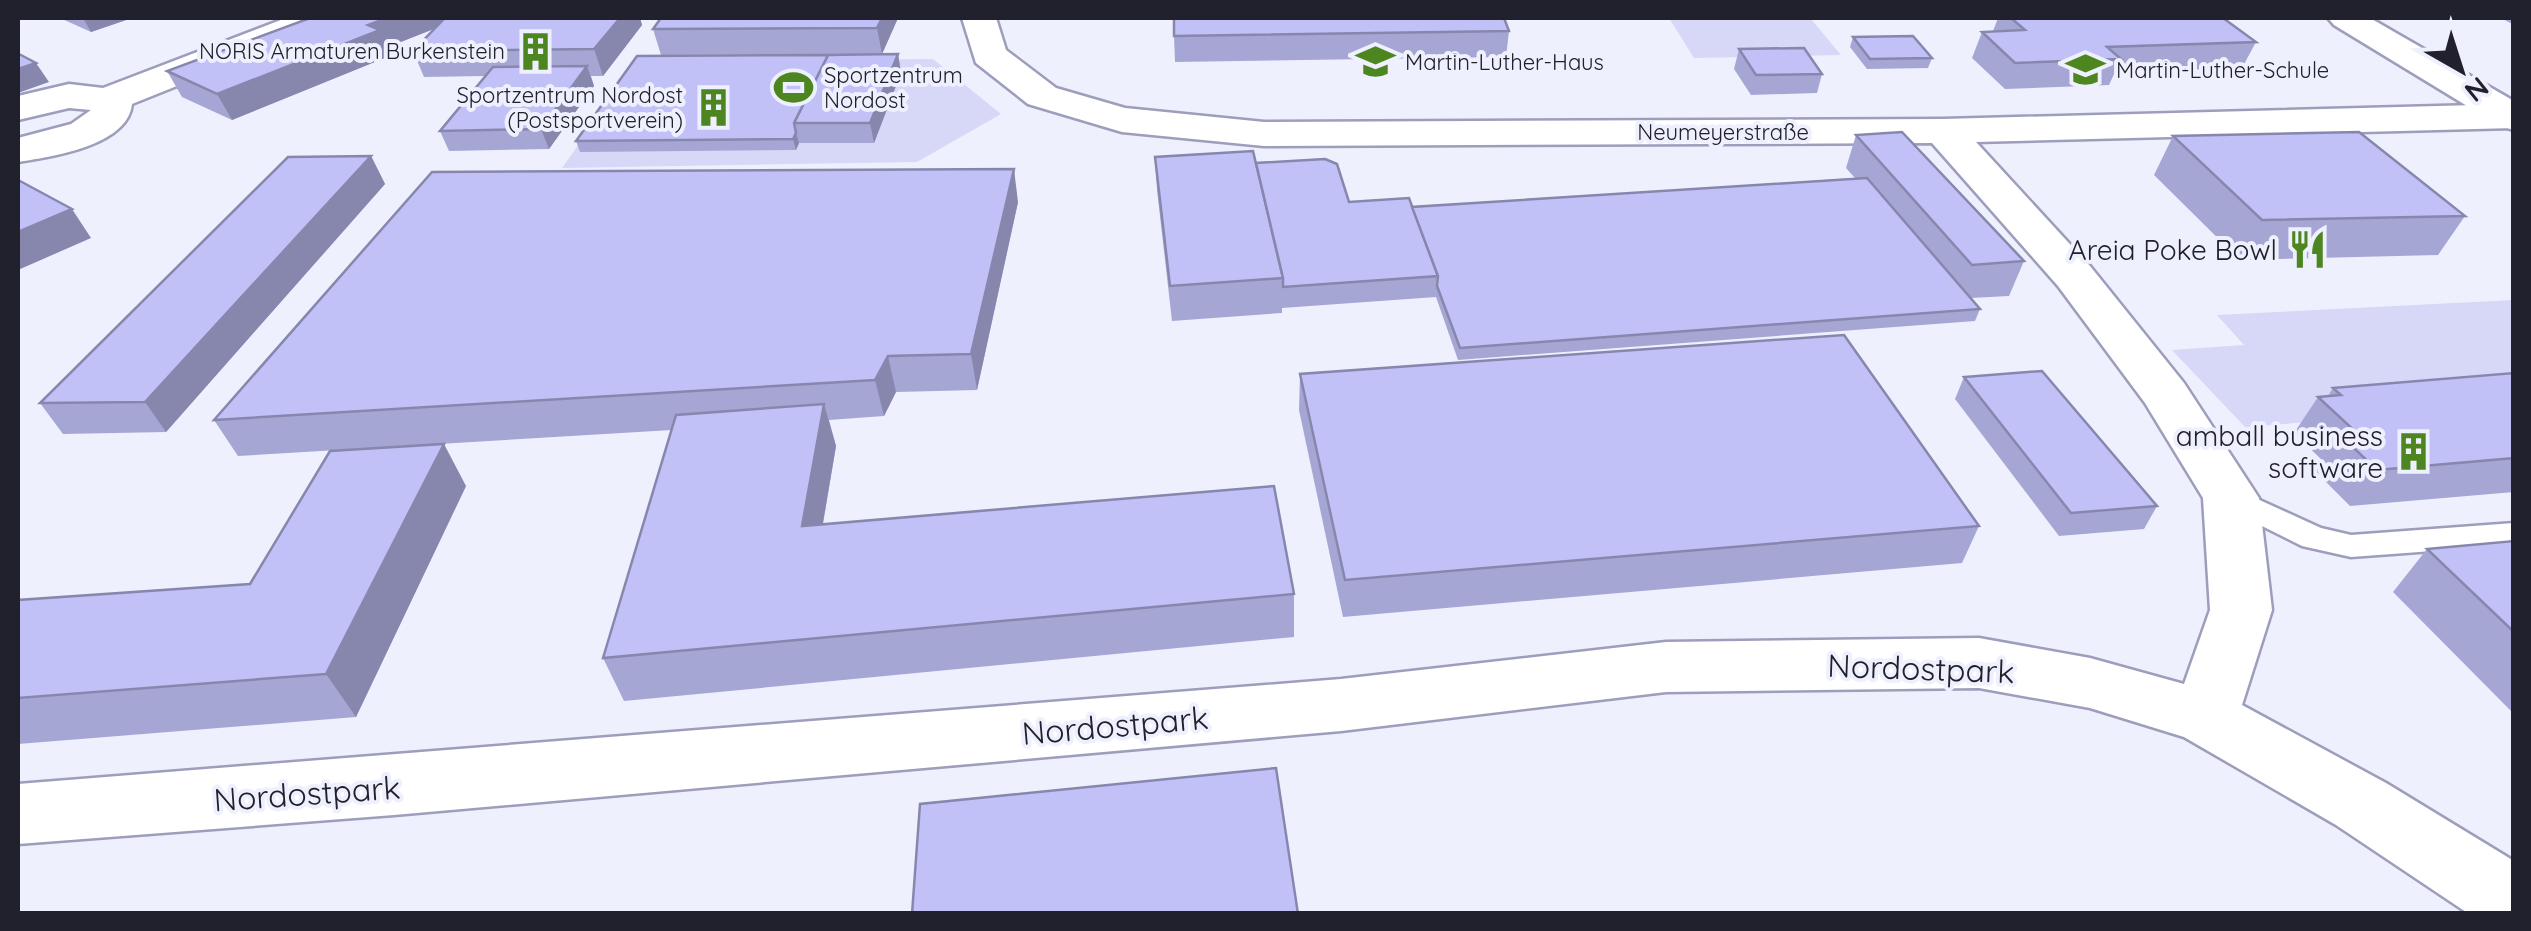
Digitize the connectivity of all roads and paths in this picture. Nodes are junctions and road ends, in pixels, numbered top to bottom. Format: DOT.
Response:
graph roads {
  1 [pos="316,18"];
  2 [pos="979,18"];
  3 [pos="2346,18"];
  4 [pos="2406,18"];
  5 [pos="106,100"];
  6 [pos="18,108"];
  7 [pos="2513,108"];
  8 [pos="1943,131"];
  9 [pos="18,150"];
  10 [pos="2230,498"];
  11 [pos="2514,534"];
  12 [pos="2206,717"];
  13 [pos="18,814"];
  14 [pos="2514,906"];
  1 -- 5 [label="street"];
  2 -- 8 [label="street, Neumeyerstraße"];
  3 -- 7 [label="street"];
  4 -- 7 [label="street"];
  5 -- 6 [label="street"];
  5 -- 9 [label="street"];
  7 -- 8 [label="street, Neumeyerstraße"];
  8 -- 10 [label="street"];
  10 -- 11 [label="lane"];
  10 -- 12 [label="street"];
  12 -- 13 [label="street, Nordostpark"];
  12 -- 14 [label="street, Nordostpark"];
}
